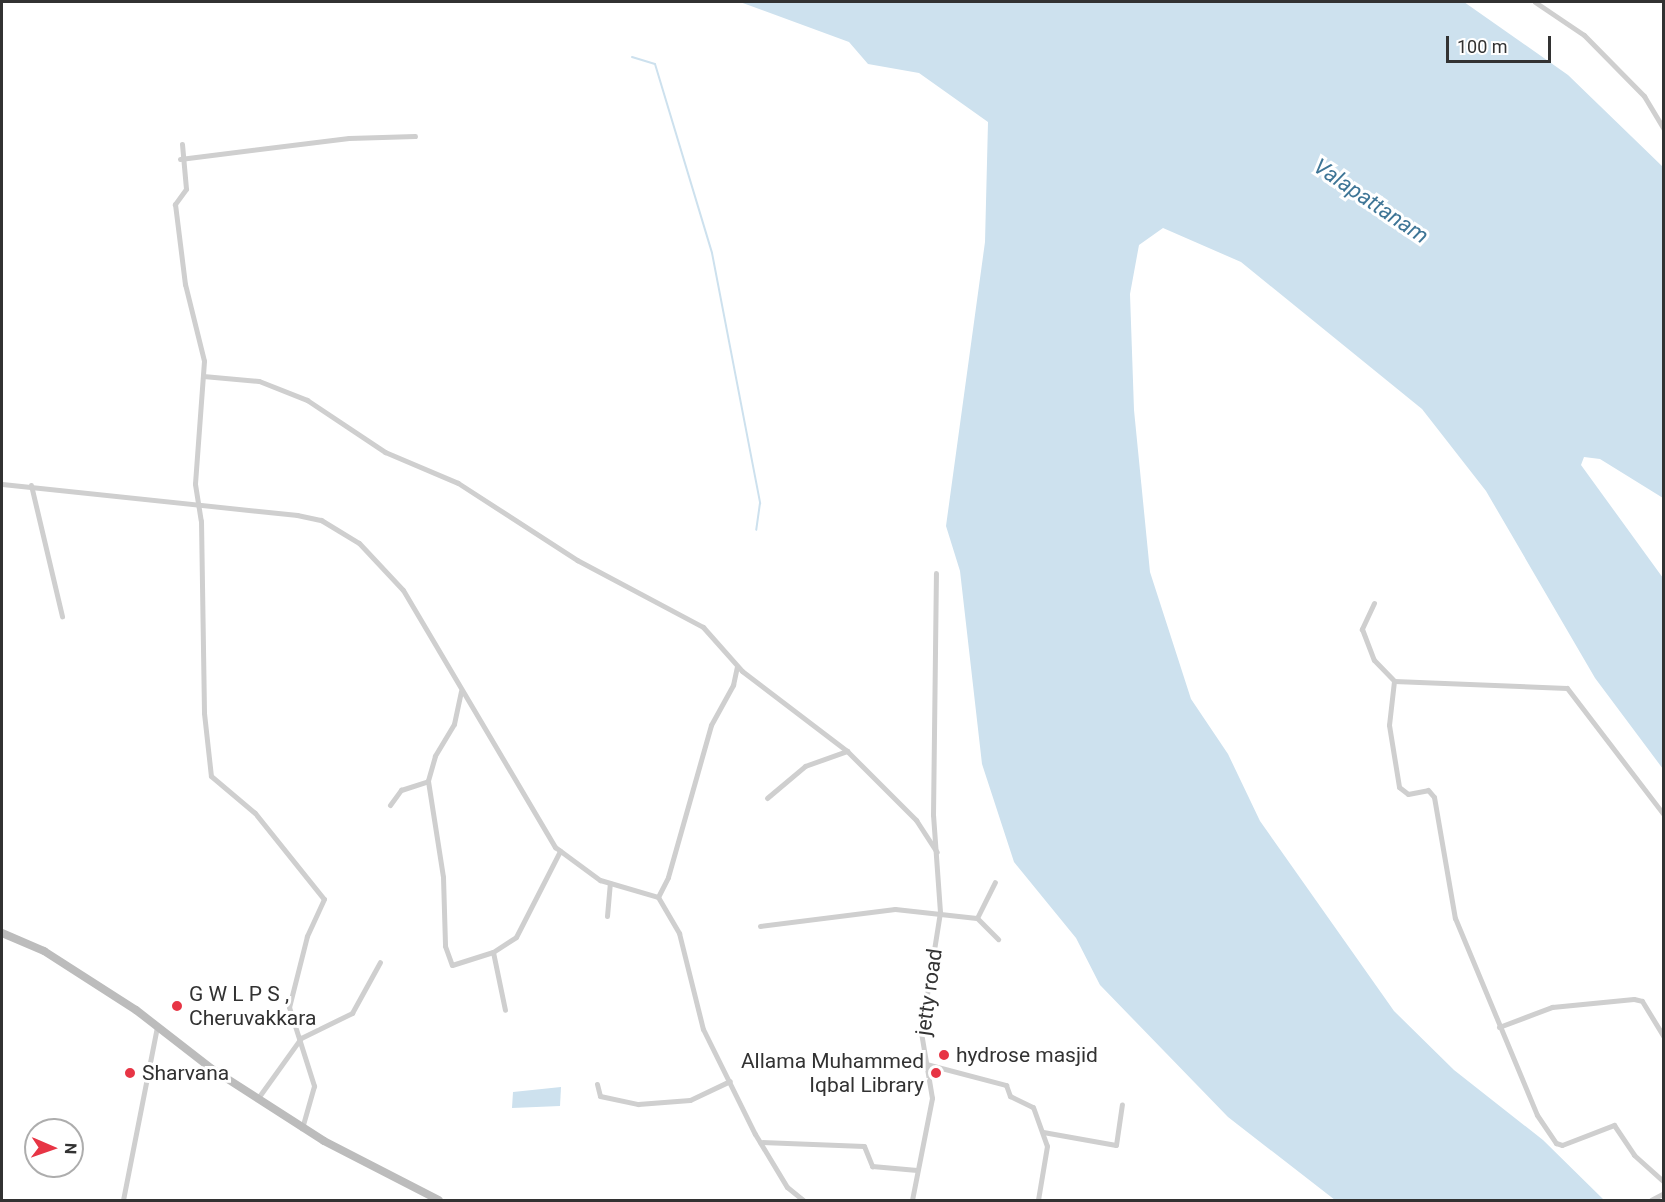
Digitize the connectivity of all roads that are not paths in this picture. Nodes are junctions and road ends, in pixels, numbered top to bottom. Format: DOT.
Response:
graph roads {
  1 [pos="1535,2"];
  2 [pos="1664,129"];
  3 [pos="415,136"];
  4 [pos="182,144"];
  5 [pos="180,159"];
  6 [pos="203,376"];
  7 [pos="2,484"];
  8 [pos="31,485"];
  9 [pos="198,504"];
  10 [pos="936,573"];
  11 [pos="1374,603"];
  12 [pos="62,616"];
  13 [pos="737,666"];
  14 [pos="1394,681"];
  15 [pos="461,691"];
  16 [pos="847,751"];
  17 [pos="428,781"];
  18 [pos="767,798"];
  19 [pos="390,805"];
  20 [pos="1664,815"];
  21 [pos="560,851"];
  22 [pos="937,852"];
  23 [pos="995,882"];
  24 [pos="610,883"];
  25 [pos="658,897"];
  26 [pos="940,912"];
  27 [pos="608,916"];
  28 [pos="977,918"];
  29 [pos="760,926"];
  30 [pos="2,933"];
  31 [pos="998,939"];
  32 [pos="493,952"];
  33 [pos="380,963"];
  34 [pos="505,1010"];
  35 [pos="157,1027"];
  36 [pos="1499,1027"];
  37 [pos="1664,1037"];
  38 [pos="301,1038"];
  39 [pos="926,1064"];
  40 [pos="730,1081"];
  41 [pos="597,1084"];
  42 [pos="258,1098"];
  43 [pos="1122,1104"];
  44 [pos="303,1128"];
  45 [pos="1043,1132"];
  46 [pos="760,1143"];
  47 [pos="918,1170"];
  48 [pos="1664,1182"];
  49 [pos="1664,1193"];
  50 [pos="123,1200"];
  51 [pos="439,1200"];
  52 [pos="803,1200"];
  53 [pos="912,1200"];
  54 [pos="1038,1200"];
  55 [pos="1651,1200"];
  1 -- 2 [label="street"];
  3 -- 5 [label="street"];
  4 -- 5 [label="street"];
  5 -- 6 [label="street"];
  6 -- 9 [label="street"];
  6 -- 13 [label="street"];
  7 -- 8 [label="street"];
  8 -- 9 [label="street"];
  8 -- 12 [label="street"];
  9 -- 15 [label="street"];
  9 -- 38 [label="street"];
  10 -- 22 [label="street, jetty road"];
  11 -- 14 [label="street"];
  13 -- 16 [label="street"];
  13 -- 25 [label="street"];
  14 -- 20 [label="street"];
  14 -- 36 [label="street"];
  15 -- 17 [label="street"];
  15 -- 21 [label="street"];
  16 -- 18 [label="street"];
  16 -- 22 [label="street"];
  17 -- 19 [label="street"];
  17 -- 32 [label="street"];
  21 -- 24 [label="street"];
  21 -- 32 [label="street"];
  22 -- 26 [label="street, jetty road"];
  23 -- 28 [label="street"];
  24 -- 25 [label="street"];
  24 -- 27 [label="street"];
  25 -- 40 [label="street"];
  26 -- 28 [label="street"];
  26 -- 29 [label="street"];
  26 -- 39 [label="street, jetty road"];
  28 -- 31 [label="street"];
  30 -- 35 [label="main road"];
  32 -- 34 [label="street"];
  33 -- 38 [label="street"];
  35 -- 42 [label="main road"];
  35 -- 50 [label="street"];
  36 -- 37 [label="street"];
  36 -- 48 [label="street"];
  38 -- 42 [label="street"];
  38 -- 44 [label="street"];
  39 -- 45 [label="street"];
  39 -- 47 [label="street, jetty road"];
  40 -- 41 [label="street"];
  40 -- 46 [label="street"];
  42 -- 44 [label="main road"];
  43 -- 45 [label="street"];
  44 -- 51 [label="main road"];
  45 -- 54 [label="street"];
  46 -- 47 [label="street"];
  46 -- 52 [label="street"];
  47 -- 53 [label="street, jetty road"];
  49 -- 55 [label="street"];
}
